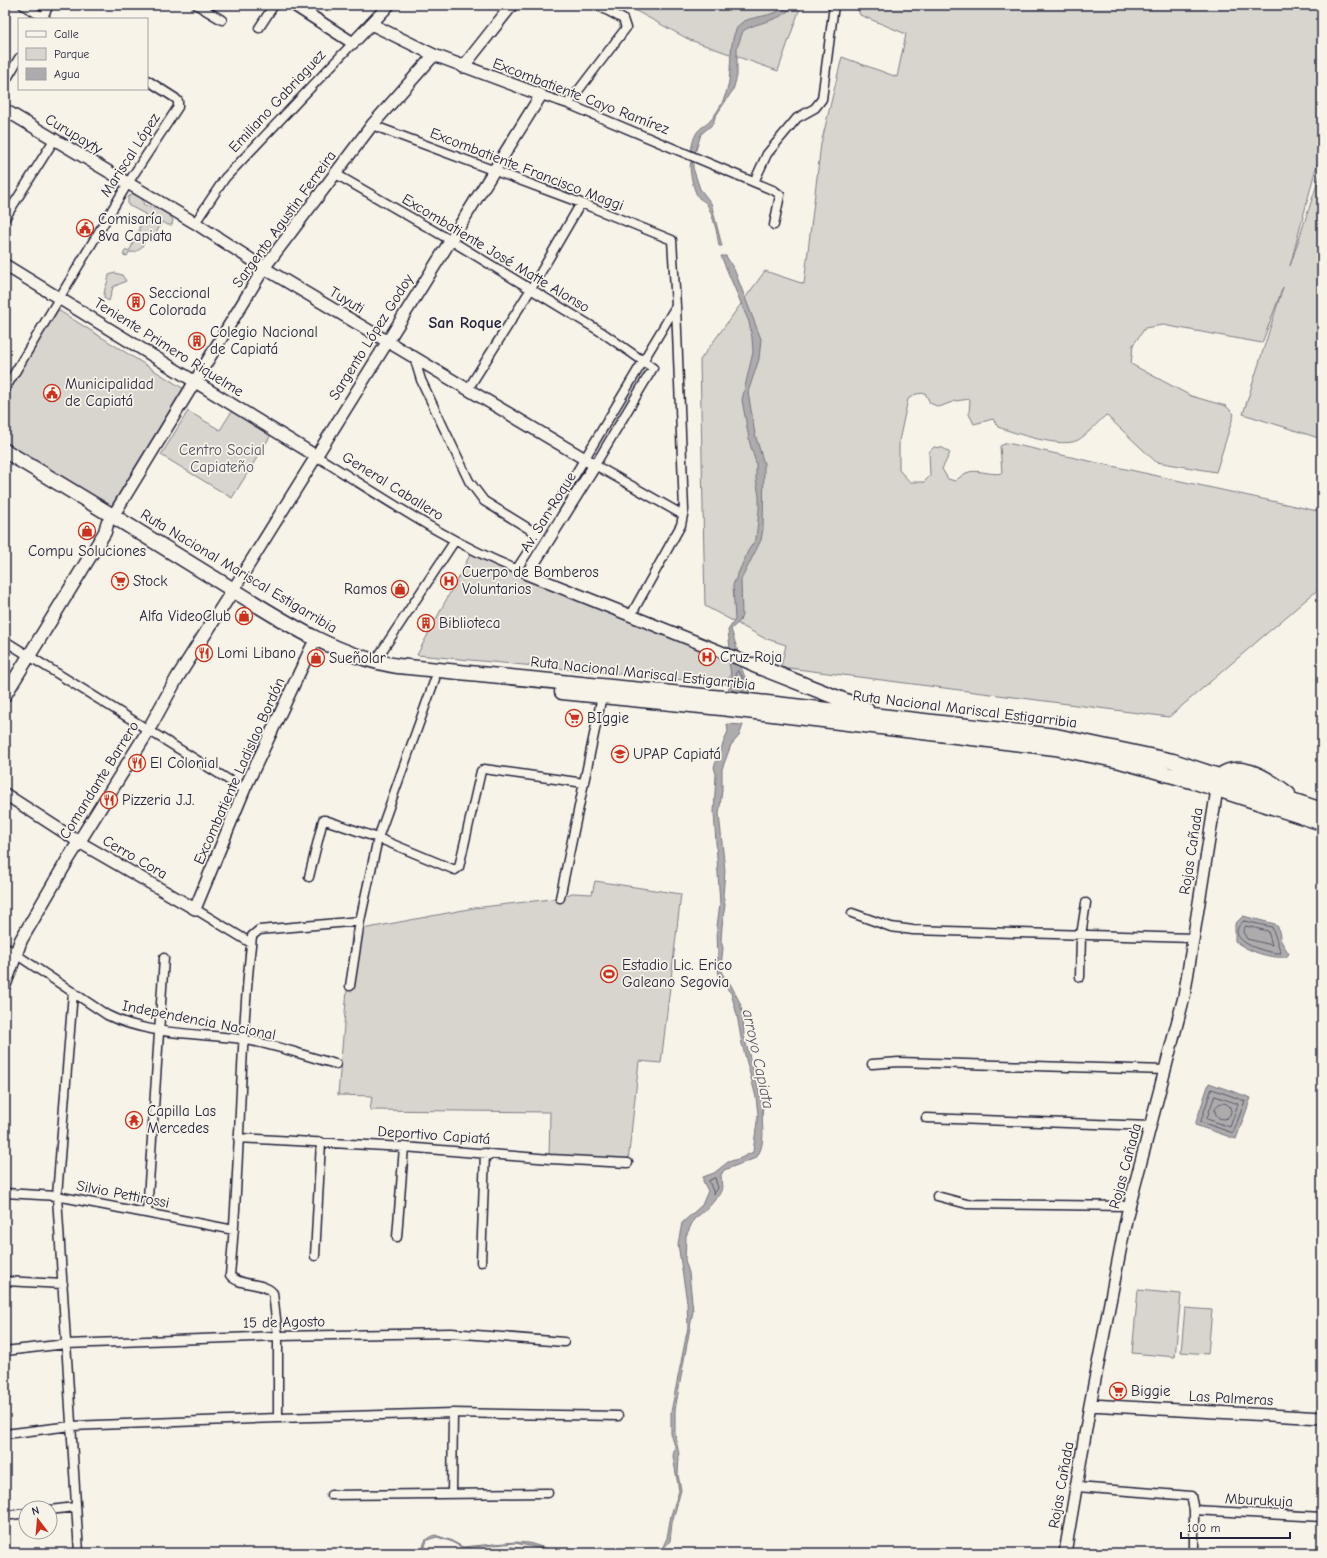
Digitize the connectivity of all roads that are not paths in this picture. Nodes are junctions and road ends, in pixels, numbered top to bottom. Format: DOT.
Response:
graph roads {
  1 [pos="23,5"];
  2 [pos="49,5"];
  3 [pos="197,5"];
  4 [pos="274,5"];
  5 [pos="294,5"];
  6 [pos="389,5"];
  7 [pos="512,5"];
  8 [pos="597,5"];
  9 [pos="834,5"];
  10 [pos="44,18"];
  11 [pos="222,20"];
  12 [pos="371,24"];
  13 [pos="259,28"];
  14 [pos="353,43"];
  15 [pos="434,55"];
  16 [pos="18,60"];
  17 [pos="463,67"];
  18 [pos="148,81"];
  19 [pos="5,82"];
  20 [pos="541,94"];
  21 [pos="568,104"];
  22 [pos="5,110"];
  23 [pos="372,125"];
  24 [pos="54,140"];
  25 [pos="493,170"];
  26 [pos="334,173"];
  27 [pos="754,182"];
  28 [pos="128,183"];
  29 [pos="582,203"];
  30 [pos="5,218"];
  31 [pos="195,223"];
  32 [pos="774,225"];
  33 [pos="450,240"];
  34 [pos="5,265"];
  35 [pos="264,268"];
  36 [pos="531,289"];
  37 [pos="59,298"];
  38 [pos="676,306"];
  39 [pos="387,342"];
  40 [pos="414,357"];
  41 [pos="642,361"];
  42 [pos="195,382"];
  43 [pos="5,389"];
  44 [pos="468,389"];
  45 [pos="5,451"];
  46 [pos="316,456"];
  47 [pos="584,458"];
  48 [pos="5,461"];
  49 [pos="595,465"];
  50 [pos="683,514"];
  51 [pos="110,520"];
  52 [pos="539,535"];
  53 [pos="454,542"];
  54 [pos="516,570"];
  55 [pos="528,574"];
  56 [pos="231,594"];
  57 [pos="632,616"];
  58 [pos="5,641"];
  59 [pos="312,646"];
  60 [pos="26,654"];
  61 [pos="374,662"];
  62 [pos="754,665"];
  63 [pos="436,679"];
  64 [pos="5,684"];
  65 [pos="5,695"];
  66 [pos="602,696"];
  67 [pos="722,703"];
  68 [pos="756,707"];
  69 [pos="889,717"];
  70 [pos="148,730"];
  71 [pos="1218,782"];
  72 [pos="584,783"];
  73 [pos="245,790"];
  74 [pos="5,794"];
  75 [pos="1322,810"];
  76 [pos="1322,823"];
  77 [pos="378,838"];
  78 [pos="79,842"];
  79 [pos="309,877"];
  80 [pos="560,898"];
  81 [pos="1086,903"];
  82 [pos="195,909"];
  83 [pos="852,913"];
  84 [pos="360,921"];
  85 [pos="1081,935"];
  86 [pos="1193,938"];
  87 [pos="251,943"];
  88 [pos="10,950"];
  89 [pos="164,958"];
  90 [pos="1080,976"];
  91 [pos="5,984"];
  92 [pos="350,986"];
  93 [pos="73,992"];
  94 [pos="159,1030"];
  95 [pos="243,1040"];
  96 [pos="336,1064"];
  97 [pos="872,1064"];
  98 [pos="1166,1070"];
  99 [pos="926,1118"];
  100 [pos="1151,1126"];
  101 [pos="238,1138"];
  102 [pos="321,1142"];
  103 [pos="404,1147"];
  104 [pos="485,1153"];
  105 [pos="628,1163"];
  106 [pos="5,1193"];
  107 [pos="57,1196"];
  108 [pos="937,1196"];
  109 [pos="1130,1206"];
  110 [pos="147,1213"];
  111 [pos="234,1230"];
  112 [pos="397,1237"];
  113 [pos="315,1256"];
  114 [pos="481,1262"];
  115 [pos="5,1281"];
  116 [pos="64,1284"];
  117 [pos="278,1336"];
  118 [pos="564,1342"];
  119 [pos="66,1344"];
  120 [pos="5,1351"];
  121 [pos="1090,1405"];
  122 [pos="453,1413"];
  123 [pos="618,1416"];
  124 [pos="278,1418"];
  125 [pos="1322,1418"];
  126 [pos="71,1426"];
  127 [pos="5,1434"];
  128 [pos="1076,1487"];
  129 [pos="548,1493"];
  130 [pos="452,1494"];
  131 [pos="331,1495"];
  132 [pos="75,1507"];
  133 [pos="58,1509"];
  134 [pos="1194,1510"];
  135 [pos="18,1514"];
  136 [pos="5,1516"];
  137 [pos="1322,1517"];
  138 [pos="78,1553"];
  139 [pos="1065,1553"];
  140 [pos="1194,1553"];
  1 -- 10 [label="street"];
  2 -- 10 [label="street"];
  3 -- 11 [label="street"];
  4 -- 13 [label="street"];
  5 -- 14 [label="street"];
  6 -- 12 [label="street, Emiliano Gabriaguez"];
  7 -- 17 [label="street"];
  8 -- 21 [label="street"];
  9 -- 27 [label="street"];
  12 -- 14 [label="street, Emiliano Gabriaguez"];
  12 -- 15 [label="street, Excombatiente Cayo Ramírez"];
  14 -- 31 [label="street, Emiliano Gabriaguez"];
  15 -- 17 [label="street, Excombatiente Cayo Ramírez"];
  15 -- 23 [label="street, Sargento Agustin Ferreira"];
  16 -- 19 [label="street"];
  17 -- 20 [label="street, Excombatiente Cayo Ramírez"];
  18 -- 28 [label="street, Mariscal López"];
  20 -- 21 [label="street, Excombatiente Cayo Ramírez"];
  20 -- 25 [label="street, Sargento López Godoy"];
  21 -- 27 [label="street, Excombatiente Cayo Ramírez"];
  22 -- 24 [label="street, Curupayty"];
  23 -- 25 [label="street, Excombatiente Francisco Maggi"];
  23 -- 26 [label="street, Sargento Agustin Ferreira"];
  24 -- 28 [label="street, Curupayty"];
  24 -- 30 [label="street"];
  25 -- 29 [label="street, Excombatiente Francisco Maggi"];
  25 -- 33 [label="street, Sargento López Godoy"];
  26 -- 33 [label="street, Excombatiente José Matte Alonso"];
  26 -- 35 [label="street, Sargento Agustin Ferreira"];
  27 -- 32 [label="street, Excombatiente Cayo Ramírez"];
  28 -- 31 [label="street, Tuyuti"];
  28 -- 37 [label="street, Mariscal López"];
  29 -- 36 [label="street"];
  29 -- 38 [label="street, Excombatiente Francisco Maggi"];
  31 -- 35 [label="street, Tuyuti"];
  33 -- 36 [label="street, Excombatiente José Matte Alonso"];
  33 -- 39 [label="street, Sargento López Godoy"];
  34 -- 37 [label="street, Teniente Primero Riquelme"];
  35 -- 39 [label="street, Tuyuti"];
  35 -- 42 [label="street, Sargento Agustin Ferreira"];
  36 -- 41 [label="street, Excombatiente José Matte Alonso"];
  36 -- 44 [label="street"];
  37 -- 42 [label="street, Teniente Primero Riquelme"];
  37 -- 43 [label="street, Mariscal López"];
  38 -- 41 [label="street"];
  38 -- 50 [label="street"];
  39 -- 40 [label="street, Tuyuti"];
  39 -- 46 [label="street, Sargento López Godoy"];
  40 -- 44 [label="street, Tuyuti"];
  40 -- 52 [label="street"];
  41 -- 47 [label="street"];
  41 -- 49 [label="street"];
  42 -- 46 [label="street, Teniente Primero Riquelme"];
  42 -- 51 [label="street, Sargento Agustin Ferreira"];
  44 -- 47 [label="street, Tuyuti"];
  45 -- 51 [label="highway, Ruta Nacional Mariscal Estigarribia"];
  46 -- 53 [label="street, General Caballero"];
  46 -- 56 [label="street, Sargento López Godoy"];
  47 -- 49 [label="street, Tuyuti"];
  47 -- 52 [label="street"];
  48 -- 51 [label="highway, Ruta Nacional Mariscal Estigarribia"];
  49 -- 50 [label="street"];
  49 -- 55 [label="street, Av. San Roque"];
  50 -- 57 [label="street"];
  51 -- 56 [label="highway, Ruta Nacional Mariscal Estigarribia"];
  51 -- 60 [label="main road"];
  52 -- 54 [label="street"];
  53 -- 54 [label="street, General Caballero"];
  53 -- 61 [label="street"];
  54 -- 55 [label="street, General Caballero"];
  55 -- 57 [label="street"];
  56 -- 59 [label="highway, Ruta Nacional Mariscal Estigarribia"];
  56 -- 61 [label="highway, Ruta Nacional Mariscal Estigarribia"];
  56 -- 70 [label="main road, Comandante Barrero"];
  57 -- 62 [label="street"];
  58 -- 60 [label="street"];
  59 -- 63 [label="highway, Ruta Nacional Mariscal Estigarribia"];
  59 -- 73 [label="street, Excombatiente Ladislao Bordón"];
  60 -- 64 [label="main road"];
  60 -- 65 [label="main road"];
  60 -- 70 [label="street"];
  61 -- 67 [label="highway, Ruta Nacional Mariscal Estigarribia"];
  62 -- 69 [label="highway"];
  63 -- 66 [label="highway, Ruta Nacional Mariscal Estigarribia"];
  63 -- 77 [label="street"];
  66 -- 67 [label="highway, Ruta Nacional Mariscal Estigarribia"];
  66 -- 72 [label="street"];
  67 -- 68 [label="highway, Ruta Nacional Mariscal Estigarribia"];
  68 -- 69 [label="highway, Ruta Nacional Mariscal Estigarribia"];
  68 -- 71 [label="highway, Ruta Nacional Mariscal Estigarribia"];
  69 -- 71 [label="highway, Ruta Nacional Mariscal Estigarribia"];
  70 -- 73 [label="street"];
  70 -- 78 [label="main road, Comandante Barrero"];
  71 -- 75 [label="highway, Ruta Nacional Mariscal Estigarribia"];
  71 -- 76 [label="highway, Ruta Nacional Mariscal Estigarribia"];
  71 -- 86 [label="street, Rojas Cañada"];
  72 -- 77 [label="street"];
  72 -- 80 [label="street"];
  73 -- 82 [label="street, Excombatiente Ladislao Bordón"];
  74 -- 78 [label="street, Cerro Cora"];
  77 -- 79 [label="street"];
  77 -- 84 [label="street"];
  78 -- 82 [label="street, Cerro Cora"];
  78 -- 88 [label="main road, Comandante Barrero"];
  81 -- 85 [label="street"];
  82 -- 87 [label="street, Cerro Cora"];
  83 -- 85 [label="street"];
  84 -- 87 [label="street"];
  84 -- 92 [label="street"];
  85 -- 86 [label="street"];
  85 -- 90 [label="street"];
  86 -- 98 [label="street, Rojas Cañada"];
  87 -- 95 [label="street"];
  88 -- 91 [label="main road, Comandante Barrero"];
  88 -- 93 [label="street, Independencia Nacional"];
  89 -- 94 [label="street"];
  93 -- 94 [label="street, Independencia Nacional"];
  93 -- 107 [label="street"];
  94 -- 95 [label="street, Independencia Nacional"];
  94 -- 110 [label="street"];
  95 -- 96 [label="street, Independencia Nacional"];
  95 -- 101 [label="street"];
  97 -- 98 [label="street"];
  98 -- 100 [label="street, Rojas Cañada"];
  99 -- 100 [label="street"];
  100 -- 109 [label="street, Rojas Cañada"];
  101 -- 102 [label="street, Deportivo Capiatá"];
  101 -- 111 [label="street"];
  102 -- 103 [label="street, Deportivo Capiatá"];
  102 -- 113 [label="street"];
  103 -- 104 [label="street, Deportivo Capiatá"];
  103 -- 112 [label="street"];
  104 -- 105 [label="street, Deportivo Capiatá"];
  104 -- 114 [label="street"];
  106 -- 107 [label="street, Silvio Pettirossi"];
  107 -- 110 [label="street, Silvio Pettirossi"];
  107 -- 116 [label="street"];
  108 -- 109 [label="street"];
  109 -- 121 [label="street, Rojas Cañada"];
  110 -- 111 [label="street, Silvio Pettirossi"];
  111 -- 117 [label="street"];
  115 -- 116 [label="street"];
  116 -- 119 [label="street"];
  117 -- 118 [label="street, 15 de Agosto"];
  117 -- 119 [label="street, 15 de Agosto"];
  117 -- 124 [label="street"];
  119 -- 120 [label="street, 15 de Agosto"];
  119 -- 126 [label="street"];
  121 -- 125 [label="street, Las Palmeras"];
  121 -- 128 [label="street, Rojas Cañada"];
  122 -- 123 [label="street"];
  122 -- 124 [label="street"];
  122 -- 130 [label="street"];
  124 -- 126 [label="street"];
  126 -- 127 [label="street"];
  126 -- 132 [label="street"];
  128 -- 134 [label="street"];
  128 -- 139 [label="street, Rojas Cañada"];
  129 -- 130 [label="street"];
  130 -- 131 [label="street"];
  132 -- 133 [label="street"];
  132 -- 138 [label="street"];
  134 -- 137 [label="street, Mburukuja"];
  134 -- 140 [label="street"];
  135 -- 136 [label="street"];
}
